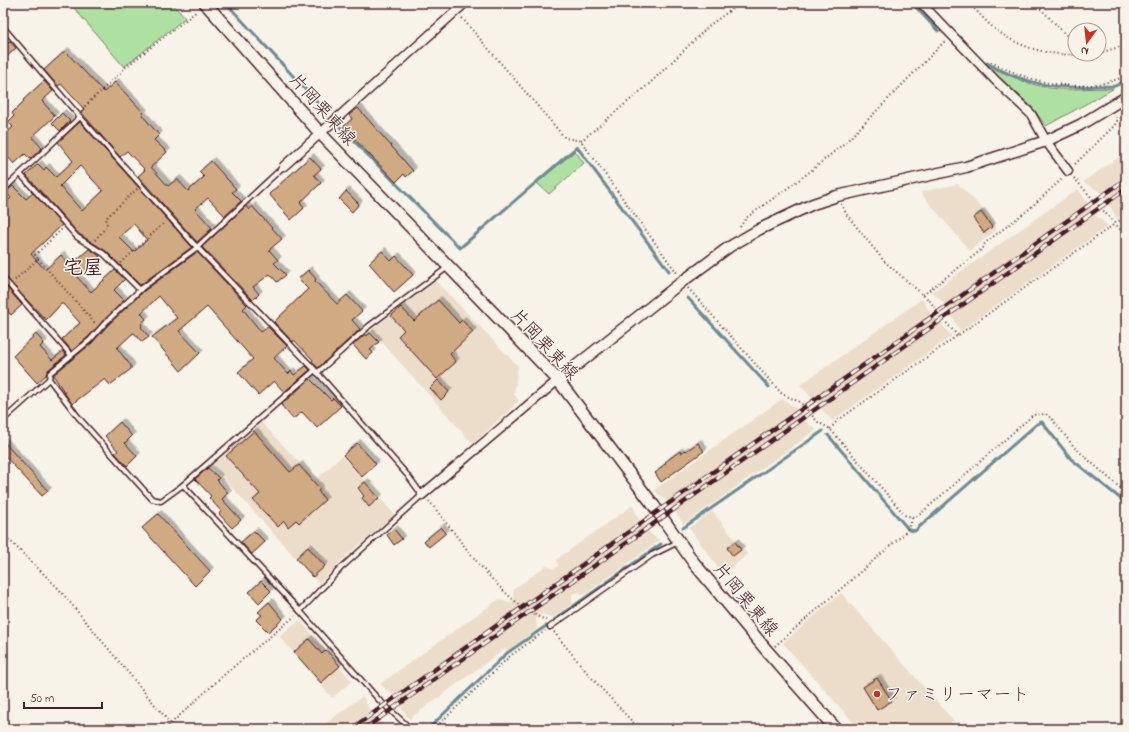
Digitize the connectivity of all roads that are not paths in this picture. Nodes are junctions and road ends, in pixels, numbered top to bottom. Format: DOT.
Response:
graph roads {
  1 [pos="465,3"];
  2 [pos="921,3"];
  3 [pos="206,4"];
  4 [pos="3,27"];
  5 [pos="1126,97"];
  6 [pos="78,116"];
  7 [pos="320,133"];
  8 [pos="1046,141"];
  9 [pos="284,166"];
  10 [pos="1068,171"];
  11 [pos="21,175"];
  12 [pos="3,190"];
  13 [pos="197,246"];
  14 [pos="448,267"];
  15 [pos="3,278"];
  16 [pos="140,290"];
  17 [pos="71,355"];
  18 [pos="316,372"];
  19 [pos="49,380"];
  20 [pos="558,380"];
  21 [pos="3,420"];
  22 [pos="183,485"];
  23 [pos="422,496"];
  24 [pos="679,541"];
  25 [pos="300,611"];
  26 [pos="550,627"];
  27 [pos="412,729"];
  28 [pos="836,729"];
  1 -- 7 [label="street"];
  2 -- 8 [label="street"];
  3 -- 7 [label="main road, 片岡栗東線"];
  4 -- 6 [label="lane"];
  5 -- 8 [label="street"];
  6 -- 11 [label="lane"];
  6 -- 13 [label="lane"];
  7 -- 9 [label="street"];
  7 -- 14 [label="main road, 片岡栗東線"];
  8 -- 10 [label="street"];
  8 -- 20 [label="street"];
  9 -- 13 [label="lane"];
  11 -- 12 [label="lane"];
  11 -- 16 [label="lane"];
  13 -- 16 [label="lane"];
  13 -- 18 [label="lane"];
  14 -- 18 [label="lane"];
  14 -- 20 [label="main road, 片岡栗東線"];
  15 -- 17 [label="lane"];
  16 -- 17 [label="lane"];
  17 -- 19 [label="lane"];
  18 -- 22 [label="lane"];
  18 -- 23 [label="lane"];
  19 -- 21 [label="lane"];
  19 -- 22 [label="lane"];
  20 -- 23 [label="street"];
  20 -- 24 [label="main road, 片岡栗東線"];
  22 -- 25 [label="lane"];
  23 -- 25 [label="lane"];
  24 -- 26 [label="lane"];
  24 -- 28 [label="main road, 片岡栗東線"];
  25 -- 27 [label="lane"];
}
